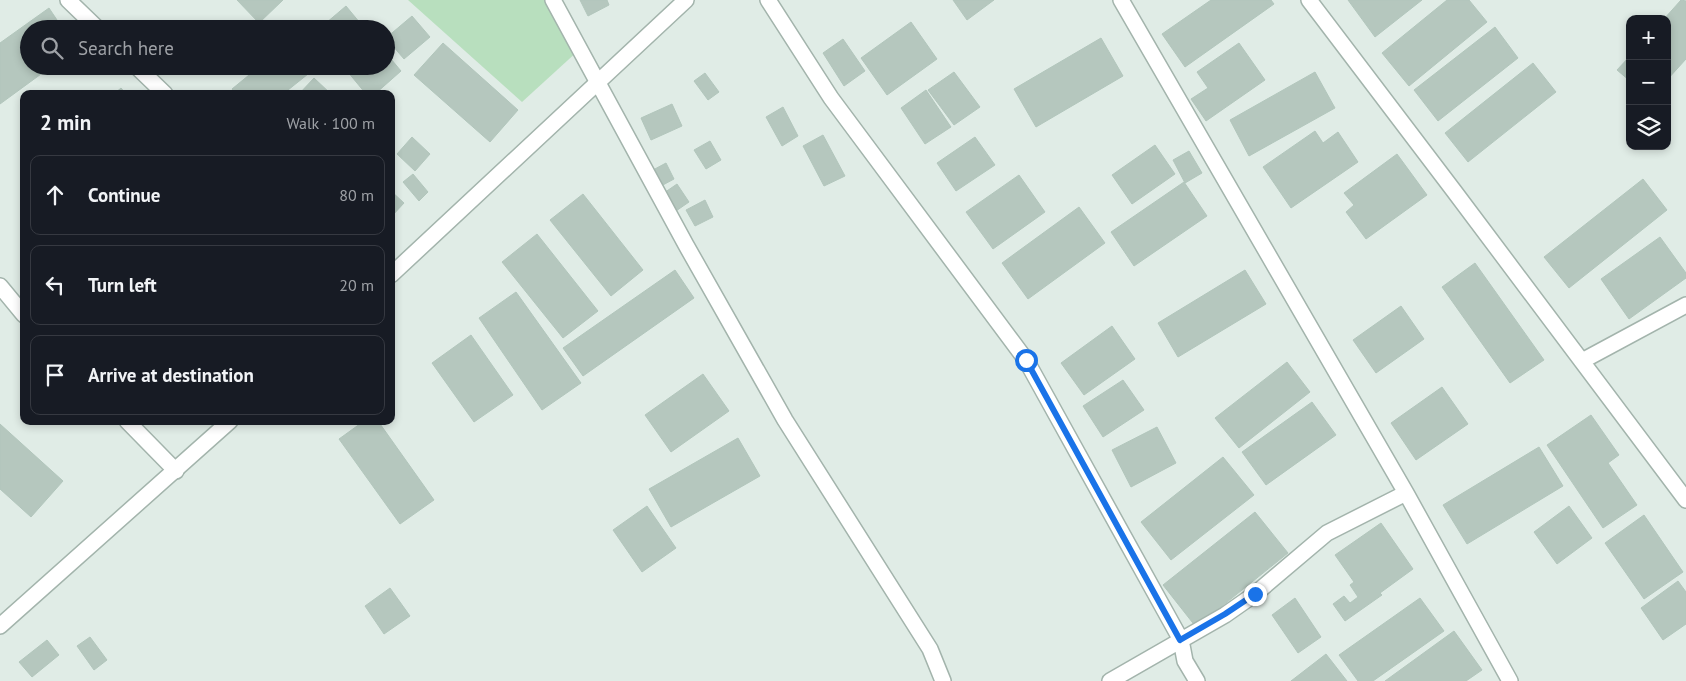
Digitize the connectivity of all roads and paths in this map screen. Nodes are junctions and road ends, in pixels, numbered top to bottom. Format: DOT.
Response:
graph roads {
  1 [pos="68,0"];
  2 [pos="553,0"];
  3 [pos="686,0"];
  4 [pos="768,0"];
  5 [pos="1121,0"];
  6 [pos="1309,0"];
  7 [pos="89,20"];
  8 [pos="145,75"];
  9 [pos="598,83"];
  10 [pos="160,90"];
  11 [pos="395,271"];
  12 [pos="0,286"];
  13 [pos="1686,306"];
  14 [pos="20,310"];
  15 [pos="1582,362"];
  16 [pos="132,425"];
  17 [pos="226,425"];
  18 [pos="176,471"];
  19 [pos="1406,493"];
  20 [pos="1686,500"];
  21 [pos="2,622"];
  22 [pos="1180,640"];
  23 [pos="943,681"];
  24 [pos="1110,681"];
  25 [pos="1197,681"];
  26 [pos="1510,681"];
  1 -- 7 [label="street"];
  2 -- 9 [label="street"];
  3 -- 9 [label="street"];
  4 -- 22 [label="street"];
  5 -- 19 [label="street"];
  6 -- 15 [label="street"];
  8 -- 10 [label="street"];
  9 -- 11 [label="street"];
  9 -- 23 [label="street"];
  12 -- 14 [label="street"];
  13 -- 15 [label="street"];
  15 -- 20 [label="street"];
  16 -- 18 [label="street"];
  17 -- 18 [label="street"];
  18 -- 21 [label="street"];
  19 -- 22 [label="street"];
  19 -- 26 [label="street"];
  22 -- 24 [label="street"];
  22 -- 25 [label="street"];
}
